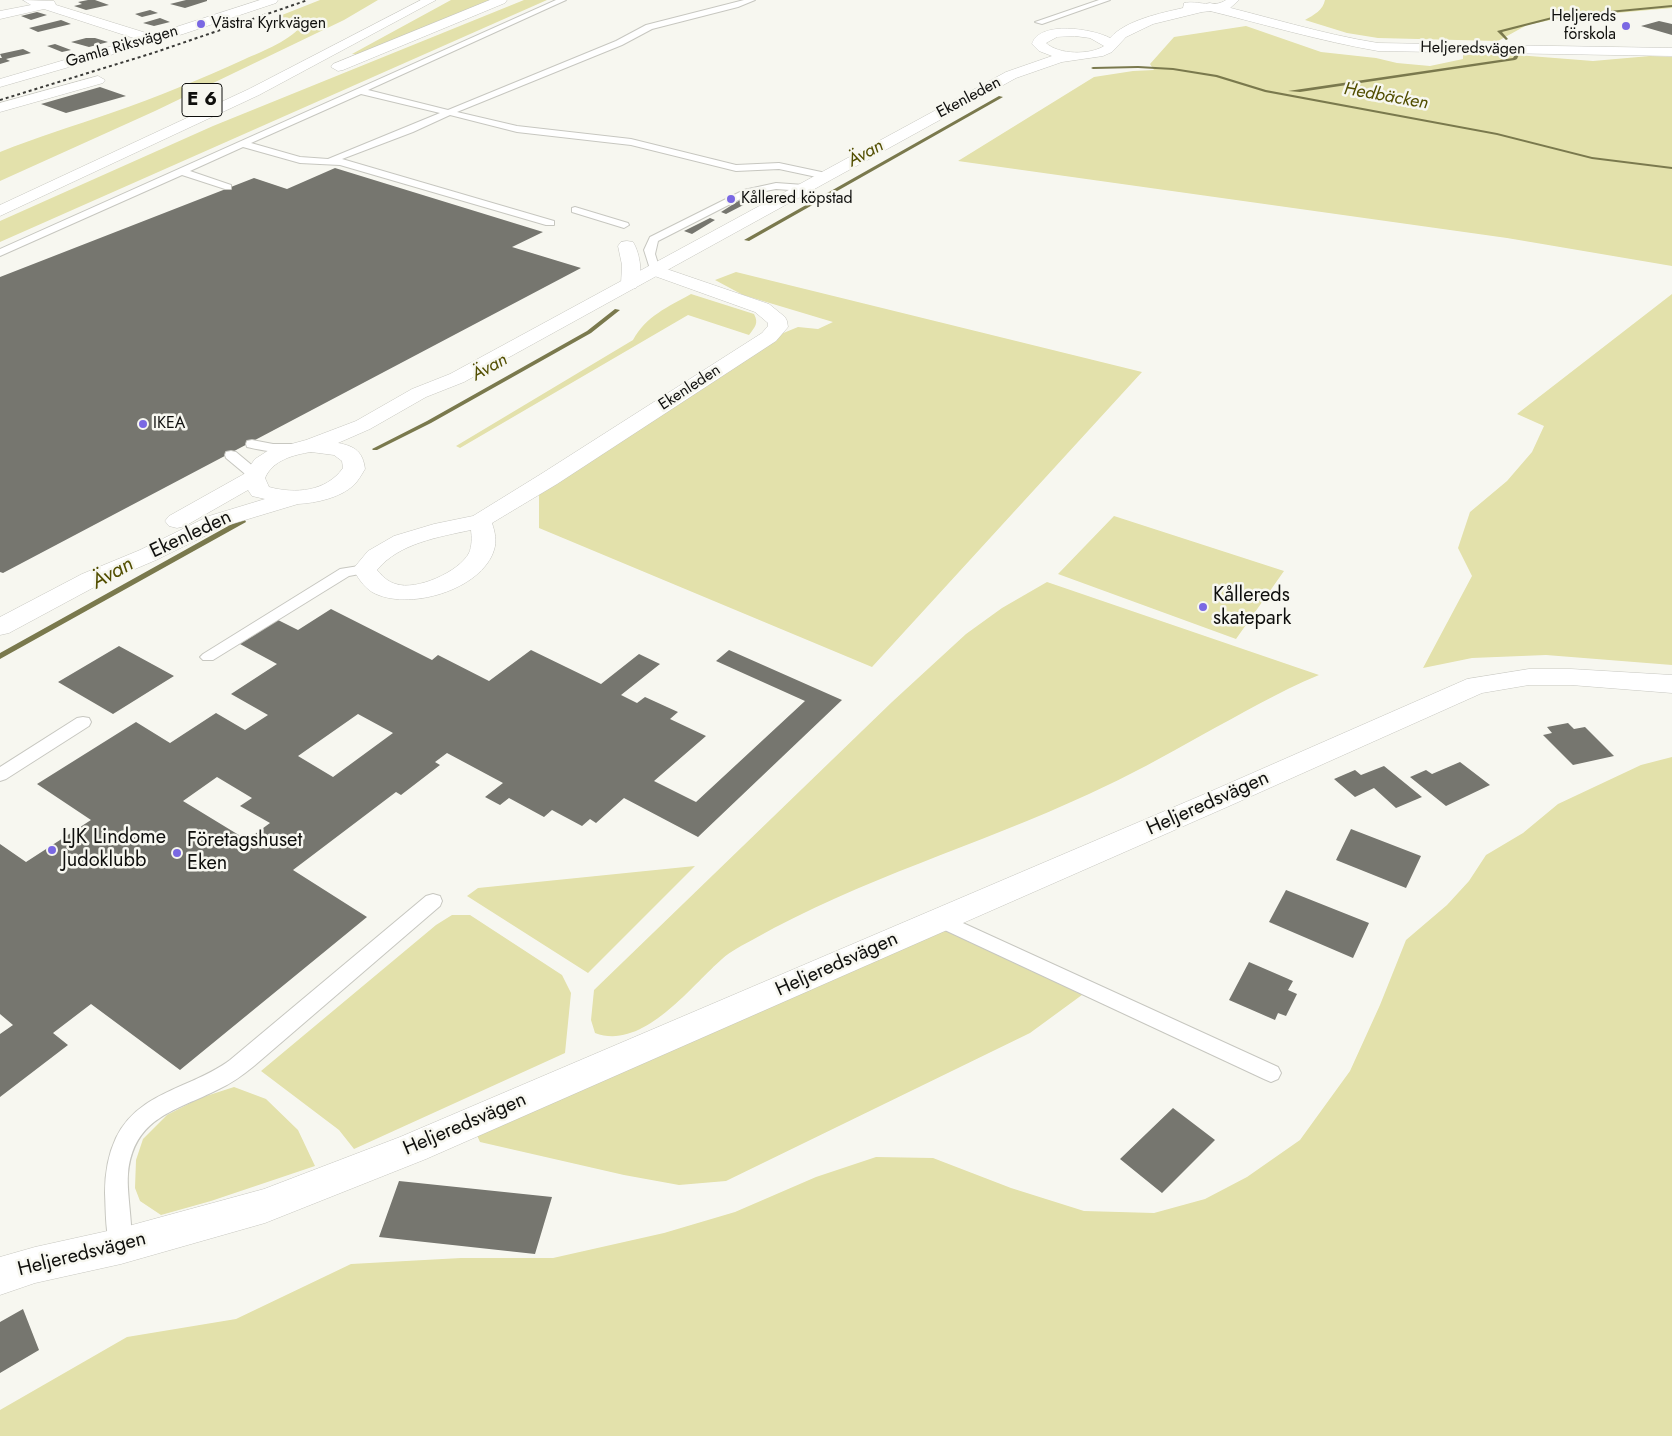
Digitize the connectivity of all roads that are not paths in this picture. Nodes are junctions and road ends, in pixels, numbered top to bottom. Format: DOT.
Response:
graph roads {
  1 [pos="29,0"];
  2 [pos="65,0"];
  3 [pos="267,0"];
  4 [pos="430,0"];
  5 [pos="501,0"];
  6 [pos="562,0"];
  7 [pos="751,0"];
  8 [pos="1106,0"];
  9 [pos="1234,1"];
  10 [pos="1168,2"];
  11 [pos="392,4"];
  12 [pos="44,5"];
  13 [pos="1208,8"];
  14 [pos="0,15"];
  15 [pos="1040,22"];
  16 [pos="1118,22"];
  17 [pos="1278,22"];
  18 [pos="1104,26"];
  19 [pos="1059,34"];
  20 [pos="151,39"];
  21 [pos="1111,46"];
  22 [pos="1041,47"];
  23 [pos="1672,52"];
  24 [pos="1084,55"];
  25 [pos="291,57"];
  26 [pos="1020,70"];
  27 [pos="323,73"];
  28 [pos="98,80"];
  29 [pos="305,80"];
  30 [pos="0,83"];
  31 [pos="361,90"];
  32 [pos="0,108"];
  33 [pos="449,113"];
  34 [pos="256,138"];
  35 [pos="243,144"];
  36 [pos="135,149"];
  37 [pos="330,160"];
  38 [pos="182,172"];
  39 [pos="826,176"];
  40 [pos="228,187"];
  41 [pos="804,188"];
  42 [pos="575,210"];
  43 [pos="0,211"];
  44 [pos="550,223"];
  45 [pos="624,225"];
  46 [pos="627,246"];
  47 [pos="0,253"];
  48 [pos="655,270"];
  49 [pos="630,284"];
  50 [pos="457,378"];
  51 [pos="252,444"];
  52 [pos="305,447"];
  53 [pos="231,455"];
  54 [pos="356,465"];
  55 [pos="254,477"];
  56 [pos="294,498"];
  57 [pos="480,521"];
  58 [pos="365,569"];
  59 [pos="91,579"];
  60 [pos="0,627"];
  61 [pos="208,657"];
  62 [pos="1672,684"];
  63 [pos="83,722"];
  64 [pos="0,775"];
  65 [pos="433,901"];
  66 [pos="941,920"];
  67 [pos="1270,1073"];
  68 [pos="121,1246"];
  69 [pos="0,1276"];
  1 -- 12 [label="main road"];
  2 -- 12 [label="main road"];
  3 -- 20 [label="main road, Gamla Riksvägen"];
  4 -- 36 [label="main road, E 6"];
  5 -- 27 [label="main road"];
  6 -- 31 [label="lane"];
  7 -- 33 [label="lane"];
  8 -- 15 [label="lane"];
  9 -- 13 [label="main road"];
  9 -- 17 [label="main road, Heljeredsvägen"];
  10 -- 13 [label="main road"];
  10 -- 16 [label="main road"];
  11 -- 25 [label="main road"];
  12 -- 14 [label="main road"];
  12 -- 20 [label="main road"];
  13 -- 17 [label="main road, Heljeredsvägen"];
  13 -- 21 [label="main road"];
  17 -- 23 [label="main road, Heljeredsvägen"];
  18 -- 19 [label="main road"];
  19 -- 21 [label="main road"];
  19 -- 22 [label="main road, Ekenleden"];
  20 -- 30 [label="main road, Gamla Riksvägen"];
  21 -- 24 [label="main road"];
  22 -- 24 [label="main road"];
  22 -- 26 [label="main road, Ekenleden"];
  24 -- 26 [label="main road, Ekenleden"];
  26 -- 39 [label="main road, Ekenleden"];
  28 -- 32 [label="main road"];
  29 -- 36 [label="main road"];
  31 -- 33 [label="lane"];
  31 -- 34 [label="lane"];
  33 -- 37 [label="lane"];
  33 -- 39 [label="lane"];
  34 -- 35 [label="lane"];
  34 -- 37 [label="lane"];
  35 -- 37 [label="lane"];
  35 -- 38 [label="lane"];
  36 -- 43 [label="main road, E 6"];
  37 -- 44 [label="lane"];
  38 -- 40 [label="lane"];
  38 -- 47 [label="lane"];
  39 -- 41 [label="main road, Ekenleden"];
  41 -- 48 [label="main road, Ekenleden"];
  41 -- 48 [label="lane"];
  42 -- 45 [label="lane"];
  46 -- 49 [label="main road"];
  48 -- 49 [label="main road, Ekenleden"];
  48 -- 57 [label="main road, Ekenleden"];
  49 -- 50 [label="main road, Ekenleden"];
  50 -- 52 [label="main road, Ekenleden"];
  50 -- 54 [label="main road, Ekenleden"];
  51 -- 52 [label="lane"];
  52 -- 54 [label="main road, Ekenleden"];
  52 -- 55 [label="main road, Ekenleden"];
  53 -- 55 [label="lane"];
  54 -- 56 [label="main road, Ekenleden"];
  55 -- 56 [label="main road, Ekenleden"];
  55 -- 59 [label="main road, Ekenleden"];
  56 -- 59 [label="main road, Ekenleden"];
  57 -- 58 [label="main road, Ekenleden"];
  57 -- 58 [label="main road"];
  58 -- 61 [label="lane"];
  59 -- 60 [label="main road, Ekenleden"];
  62 -- 66 [label="main road, Heljeredsvägen"];
  63 -- 64 [label="lane"];
  65 -- 68 [label="lane"];
  66 -- 67 [label="lane"];
  66 -- 68 [label="main road, Heljeredsvägen"];
  68 -- 69 [label="main road, Heljeredsvägen"];
}
